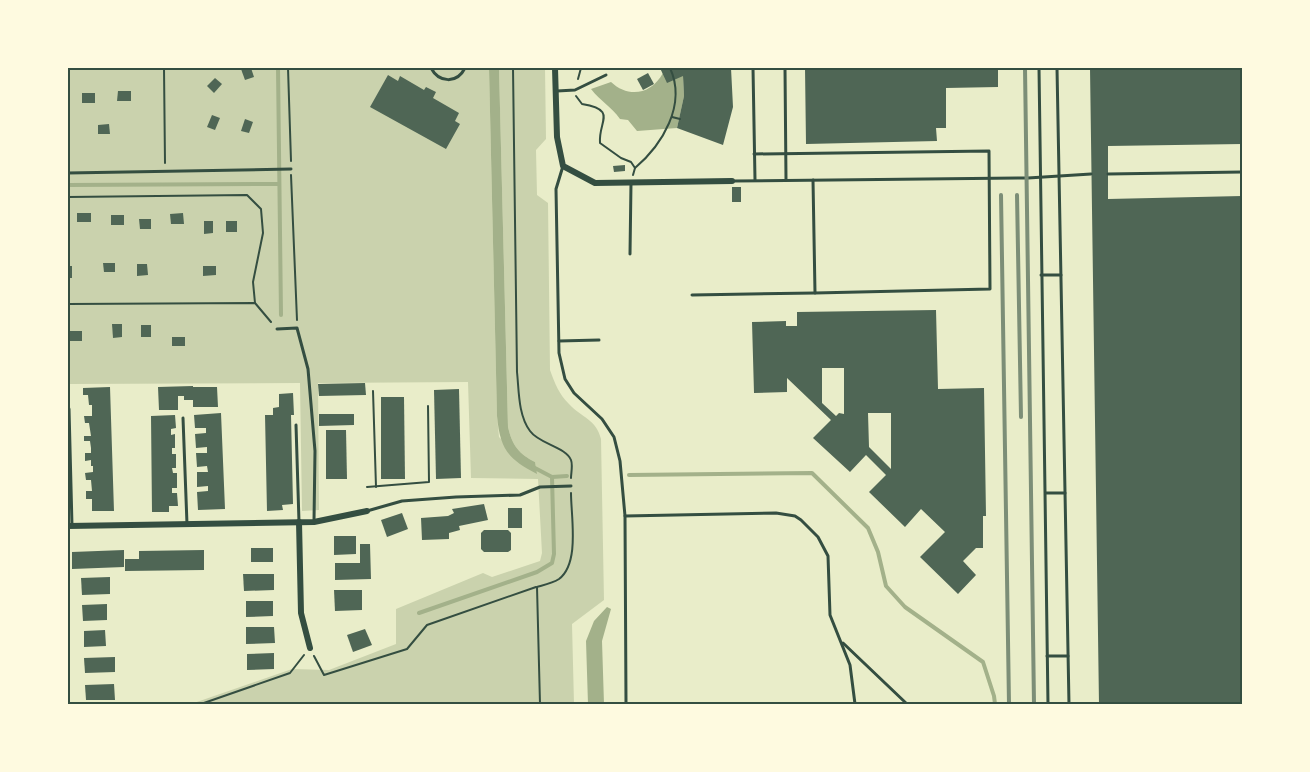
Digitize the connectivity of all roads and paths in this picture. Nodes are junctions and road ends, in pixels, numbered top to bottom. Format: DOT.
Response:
graph roads {
  1 [pos="164,68"];
  2 [pos="288,68"];
  3 [pos="431,68"];
  4 [pos="465,68"];
  5 [pos="513,68"];
  6 [pos="555,68"];
  7 [pos="581,68"];
  8 [pos="670,68"];
  9 [pos="753,68"];
  10 [pos="785,68"];
  11 [pos="1039,68"];
  12 [pos="1057,68"];
  13 [pos="606,75"];
  14 [pos="575,90"];
  15 [pos="555,92"];
  16 [pos="672,117"];
  17 [pos="680,119"];
  18 [pos="754,154"];
  19 [pos="786,154"];
  20 [pos="564,166"];
  21 [pos="635,168"];
  22 [pos="291,169"];
  23 [pos="165,171"];
  24 [pos="1242,172"];
  25 [pos="68,173"];
  26 [pos="1091,174"];
  27 [pos="1108,174"];
  28 [pos="1040,177"];
  29 [pos="1060,177"];
  30 [pos="990,178"];
  31 [pos="786,180"];
  32 [pos="813,180"];
  33 [pos="732,181"];
  34 [pos="755,181"];
  35 [pos="631,183"];
  36 [pos="68,197"];
  37 [pos="630,254"];
  38 [pos="1041,275"];
  39 [pos="1062,275"];
  40 [pos="815,293"];
  41 [pos="692,295"];
  42 [pos="255,303"];
  43 [pos="68,304"];
  44 [pos="297,328"];
  45 [pos="277,329"];
  46 [pos="599,340"];
  47 [pos="559,341"];
  48 [pos="373,391"];
  49 [pos="428,405"];
  50 [pos="69,409"];
  51 [pos="183,418"];
  52 [pos="296,425"];
  53 [pos="569,486"];
  54 [pos="376,487"];
  55 [pos="367,488"];
  56 [pos="1045,493"];
  57 [pos="1065,493"];
  58 [pos="367,511"];
  59 [pos="625,516"];
  60 [pos="299,522"];
  61 [pos="314,522"];
  62 [pos="187,524"];
  63 [pos="70,526"];
  64 [pos="537,587"];
  65 [pos="842,642"];
  66 [pos="310,648"];
  67 [pos="1047,656"];
  68 [pos="1068,656"];
  69 [pos="201,705"];
  70 [pos="540,705"];
  71 [pos="626,705"];
  72 [pos="855,705"];
  73 [pos="907,705"];
  74 [pos="1048,705"];
  75 [pos="1069,705"];
  1 -- 23 [label="path"];
  2 -- 22 [label="path"];
  3 -- 4 [label="lane"];
  5 -- 53 [label="path"];
  6 -- 15 [label="street"];
  7 -- 14 [label="path"];
  8 -- 16 [label="path"];
  9 -- 18 [label="lane"];
  10 -- 19 [label="lane"];
  11 -- 28 [label="lane"];
  12 -- 29 [label="lane"];
  13 -- 14 [label="lane"];
  14 -- 15 [label="lane"];
  14 -- 21 [label="path"];
  15 -- 20 [label="street"];
  16 -- 17 [label="path"];
  16 -- 21 [label="path"];
  18 -- 19 [label="lane"];
  18 -- 34 [label="lane"];
  19 -- 30 [label="lane"];
  19 -- 31 [label="lane"];
  20 -- 35 [label="street"];
  20 -- 47 [label="lane"];
  21 -- 35 [label="path"];
  22 -- 23 [label="lane"];
  22 -- 44 [label="path"];
  23 -- 25 [label="lane"];
  24 -- 27 [label="lane"];
  26 -- 29 [label="lane"];
  28 -- 29 [label="lane"];
  28 -- 30 [label="lane"];
  28 -- 38 [label="lane"];
  29 -- 39 [label="lane"];
  30 -- 32 [label="lane"];
  30 -- 40 [label="lane"];
  31 -- 32 [label="lane"];
  31 -- 34 [label="lane"];
  32 -- 40 [label="lane"];
  33 -- 34 [label="lane"];
  33 -- 35 [label="street"];
  35 -- 37 [label="lane"];
  36 -- 42 [label="path"];
  38 -- 39 [label="lane"];
  38 -- 56 [label="lane"];
  39 -- 57 [label="lane"];
  40 -- 41 [label="lane"];
  42 -- 43 [label="path"];
  42 -- 45 [label="path"];
  44 -- 45 [label="lane"];
  44 -- 61 [label="lane"];
  46 -- 47 [label="lane"];
  47 -- 59 [label="lane"];
  48 -- 54 [label="path"];
  49 -- 54 [label="path"];
  50 -- 63 [label="lane"];
  51 -- 62 [label="lane"];
  52 -- 60 [label="lane"];
  53 -- 58 [label="lane"];
  53 -- 64 [label="path"];
  54 -- 55 [label="path"];
  56 -- 57 [label="lane"];
  56 -- 67 [label="lane"];
  57 -- 68 [label="lane"];
  58 -- 61 [label="street"];
  59 -- 65 [label="lane"];
  59 -- 71 [label="lane"];
  60 -- 61 [label="street"];
  60 -- 62 [label="street"];
  60 -- 66 [label="street"];
  62 -- 63 [label="street"];
  64 -- 66 [label="path"];
  64 -- 70 [label="path"];
  65 -- 72 [label="lane"];
  65 -- 73 [label="lane"];
  66 -- 69 [label="path"];
  67 -- 68 [label="lane"];
  67 -- 74 [label="lane"];
  68 -- 75 [label="lane"];
}
